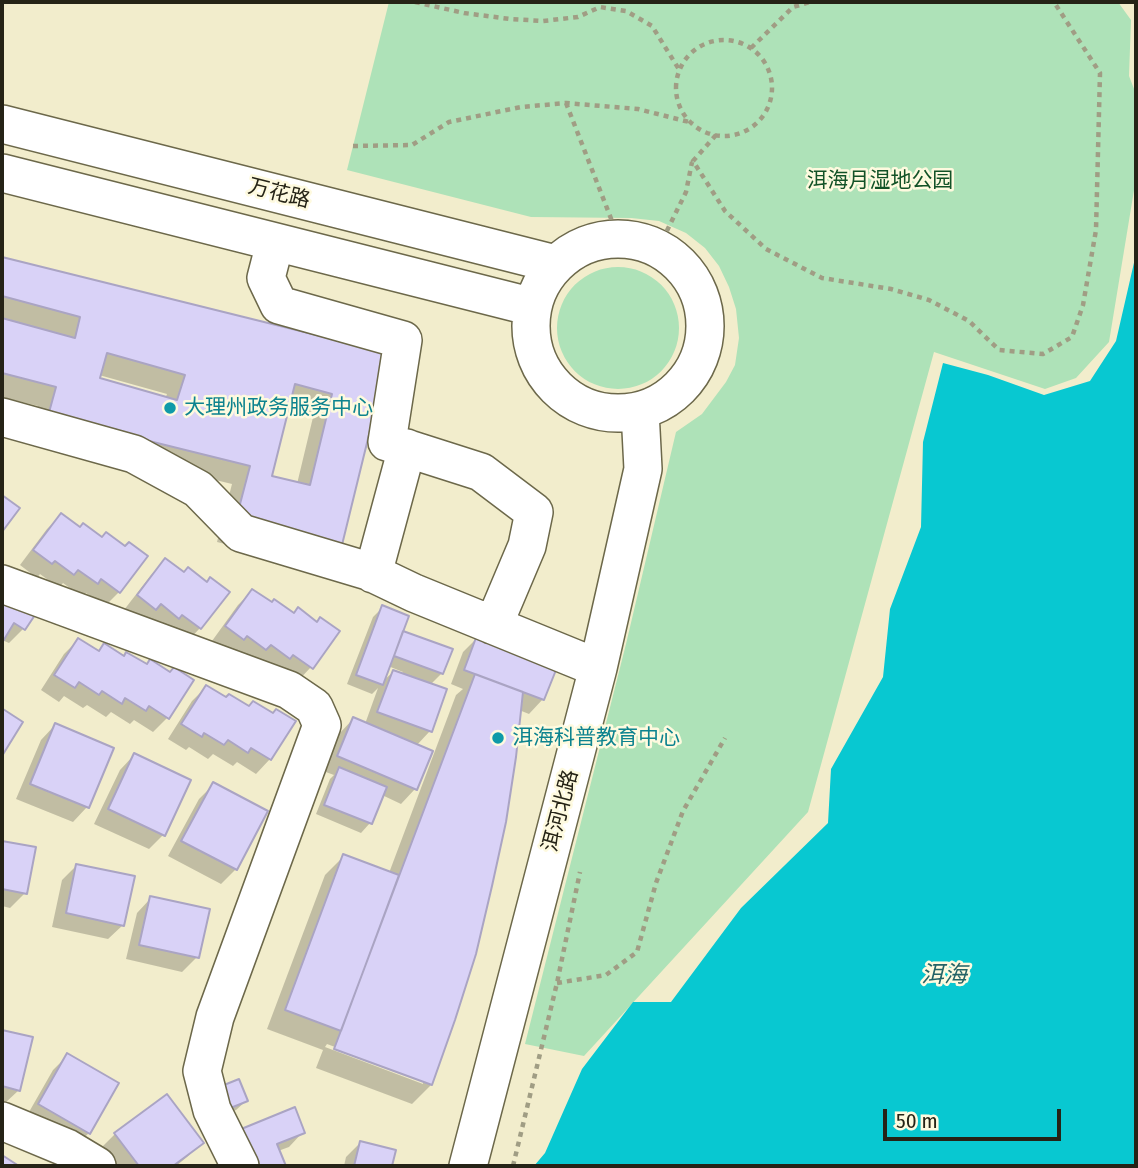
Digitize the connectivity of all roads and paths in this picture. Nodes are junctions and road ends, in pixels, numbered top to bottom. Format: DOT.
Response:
graph roads {
  1 [pos="415,2"];
  2 [pos="810,2"];
  3 [pos="1054,2"];
  4 [pos="751,48"];
  5 [pos="680,71"];
  6 [pos="566,103"];
  7 [pos="693,123"];
  8 [pos="2,124"];
  9 [pos="716,135"];
  10 [pos="354,146"];
  11 [pos="693,161"];
  12 [pos="2,173"];
  13 [pos="620,239"];
  14 [pos="275,243"];
  15 [pos="658,249"];
  16 [pos="555,264"];
  17 [pos="533,307"];
  18 [pos="640,411"];
  19 [pos="2,417"];
  20 [pos="407,448"];
  21 [pos="373,574"];
  22 [pos="2,584"];
  23 [pos="492,625"];
  24 [pos="598,668"];
  25 [pos="725,738"];
  26 [pos="580,872"];
  27 [pos="557,983"];
  28 [pos="2,1121"];
  29 [pos="97,1166"];
  30 [pos="240,1166"];
  31 [pos="468,1166"];
  32 [pos="513,1166"];
  1 -- 5 [label="path"];
  2 -- 4 [label="path"];
  3 -- 11 [label="path"];
  4 -- 5 [label="path"];
  4 -- 9 [label="path"];
  5 -- 7 [label="path"];
  6 -- 7 [label="path"];
  6 -- 10 [label="path"];
  6 -- 13 [label="path"];
  7 -- 9 [label="path"];
  8 -- 16 [label="street, 万花路"];
  9 -- 11 [label="path"];
  11 -- 15 [label="path"];
  12 -- 14 [label="street"];
  13 -- 15 [label="street"];
  13 -- 16 [label="street"];
  14 -- 17 [label="street"];
  14 -- 20 [label="street"];
  15 -- 18 [label="street"];
  16 -- 17 [label="street"];
  17 -- 18 [label="street"];
  18 -- 24 [label="street, 洱河北路"];
  19 -- 21 [label="street"];
  20 -- 21 [label="street"];
  20 -- 23 [label="street"];
  21 -- 23 [label="street"];
  22 -- 30 [label="street"];
  23 -- 24 [label="street"];
  24 -- 31 [label="street, 洱河北路"];
  25 -- 27 [label="path"];
  26 -- 27 [label="path"];
  27 -- 32 [label="path"];
  28 -- 29 [label="street"];
}
